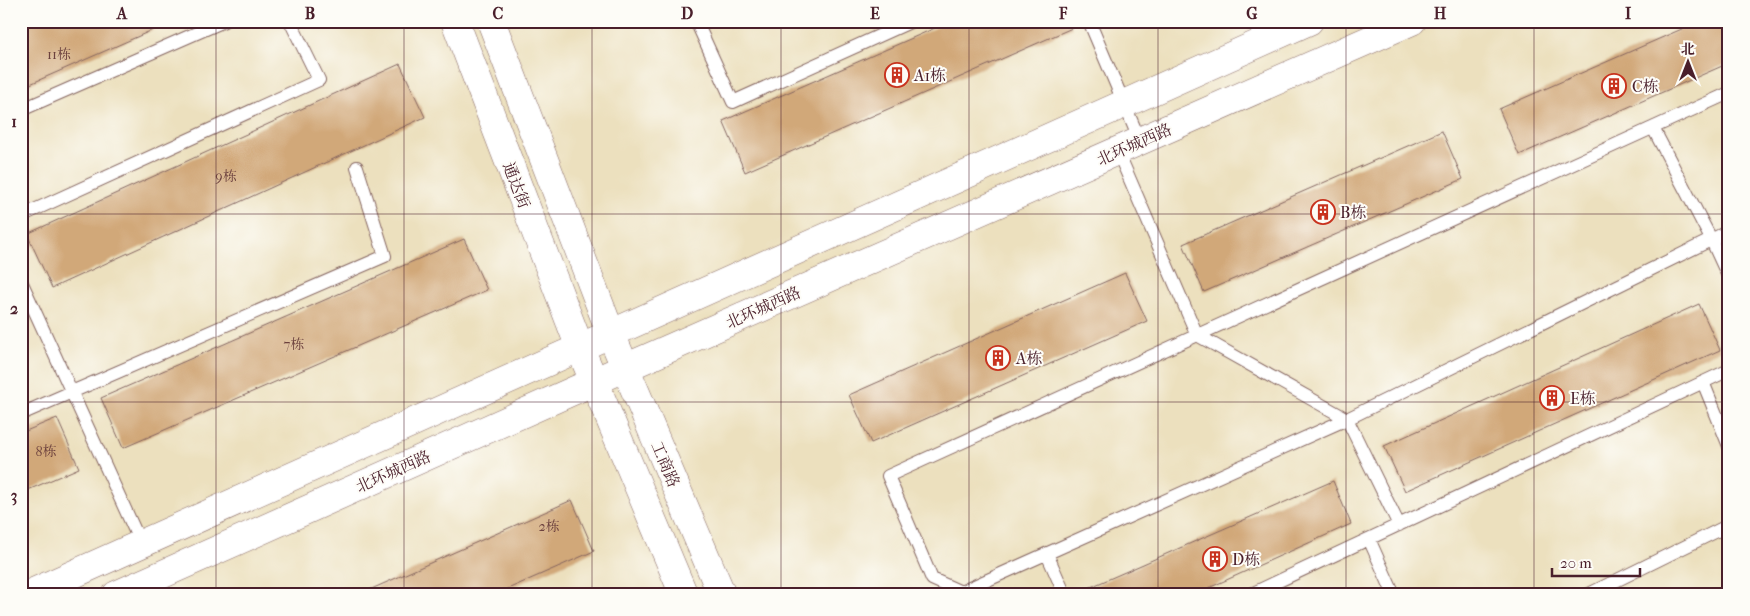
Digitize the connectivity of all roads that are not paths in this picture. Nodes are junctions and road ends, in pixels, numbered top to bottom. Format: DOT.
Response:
graph roads {
  1 [pos="224,21"];
  2 [pos="290,21"];
  3 [pos="455,21"];
  4 [pos="491,21"];
  5 [pos="696,21"];
  6 [pos="912,21"];
  7 [pos="1089,21"];
  8 [pos="1309,21"];
  9 [pos="1412,21"];
  10 [pos="1729,93"];
  11 [pos="1124,104"];
  12 [pos="21,110"];
  13 [pos="1653,128"];
  14 [pos="1129,146"];
  15 [pos="356,167"];
  16 [pos="21,216"];
  17 [pos="1729,231"];
  18 [pos="1711,239"];
  19 [pos="1729,278"];
  20 [pos="21,281"];
  21 [pos="611,334"];
  22 [pos="1196,335"];
  23 [pos="580,348"];
  24 [pos="625,368"];
  25 [pos="1729,370"];
  26 [pos="593,382"];
  27 [pos="1703,382"];
  28 [pos="72,392"];
  29 [pos="21,414"];
  30 [pos="1347,420"];
  31 [pos="1729,446"];
  32 [pos="1399,525"];
  33 [pos="1729,526"];
  34 [pos="1369,539"];
  35 [pos="141,544"];
  36 [pos="1047,554"];
  37 [pos="151,588"];
  38 [pos="27,595"];
  39 [pos="116,595"];
  40 [pos="684,595"];
  41 [pos="722,595"];
  42 [pos="1065,595"];
  43 [pos="1249,595"];
  44 [pos="1394,595"];
  45 [pos="1587,595"];
  1 -- 12 [label="lane"];
  2 -- 16 [label="lane"];
  3 -- 23 [label="main road, 通达街"];
  4 -- 21 [label="main road"];
  5 -- 6 [label="lane"];
  7 -- 11 [label="lane"];
  8 -- 11 [label="main road"];
  9 -- 14 [label="main road, 北环城西路"];
  10 -- 13 [label="lane"];
  11 -- 14 [label="lane"];
  11 -- 21 [label="main road"];
  13 -- 18 [label="lane"];
  13 -- 22 [label="lane"];
  14 -- 22 [label="lane"];
  14 -- 24 [label="main road, 北环城西路"];
  15 -- 28 [label="lane"];
  17 -- 18 [label="lane"];
  18 -- 19 [label="lane"];
  18 -- 30 [label="lane"];
  20 -- 28 [label="lane"];
  21 -- 23 [label="main road"];
  21 -- 24 [label="main road, 工商路"];
  22 -- 30 [label="lane"];
  22 -- 36 [label="lane"];
  23 -- 26 [label="main road"];
  23 -- 35 [label="main road"];
  24 -- 26 [label="main road, 北环城西路"];
  24 -- 41 [label="main road, 工商路"];
  25 -- 27 [label="lane"];
  26 -- 37 [label="main road, 北环城西路"];
  26 -- 40 [label="main road"];
  27 -- 31 [label="lane"];
  27 -- 32 [label="lane"];
  28 -- 29 [label="lane"];
  28 -- 35 [label="lane"];
  30 -- 32 [label="lane"];
  30 -- 36 [label="lane"];
  32 -- 34 [label="lane"];
  33 -- 45 [label="lane"];
  34 -- 43 [label="lane"];
  34 -- 44 [label="lane"];
  35 -- 38 [label="main road"];
  36 -- 42 [label="lane"];
  37 -- 39 [label="main road, 北环城西路"];
}
